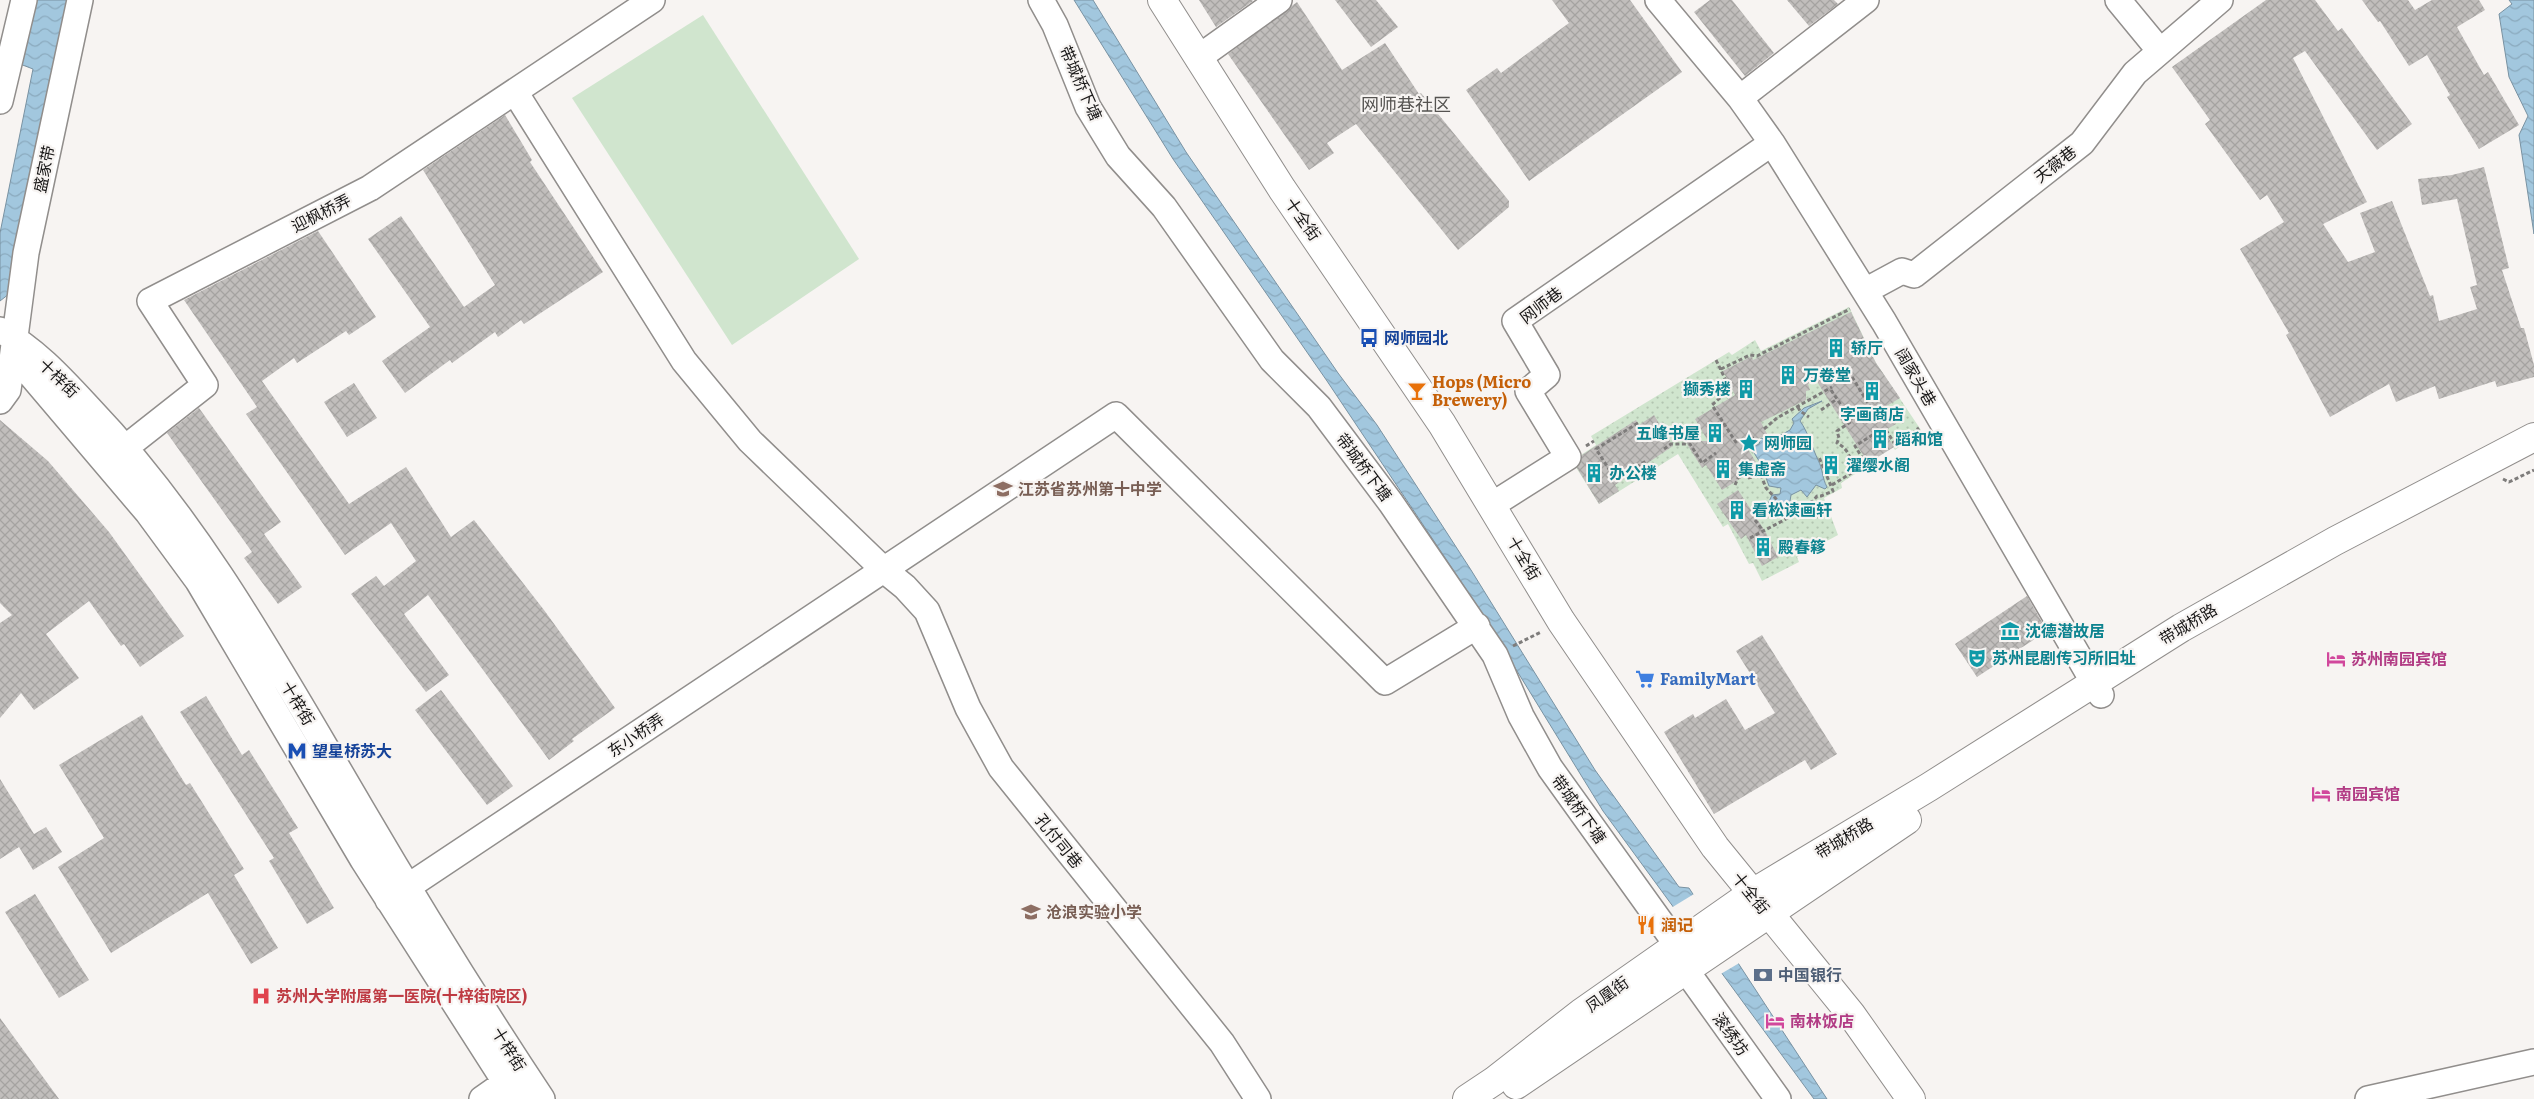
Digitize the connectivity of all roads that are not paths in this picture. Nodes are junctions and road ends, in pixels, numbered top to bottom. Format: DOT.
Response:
graph roads {
  1 [pos="24,0"];
  2 [pos="80,0"];
  3 [pos="652,0"];
  4 [pos="1041,0"];
  5 [pos="1162,0"];
  6 [pos="1279,0"];
  7 [pos="1658,0"];
  8 [pos="1866,0"];
  9 [pos="2118,0"];
  10 [pos="2220,0"];
  11 [pos="2160,51"];
  12 [pos="1198,58"];
  13 [pos="515,92"];
  14 [pos="1740,98"];
  15 [pos="0,102"];
  16 [pos="1772,143"];
  17 [pos="1858,300"];
  18 [pos="7,334"];
  19 [pos="0,401"];
  20 [pos="2534,437"];
  21 [pos="125,448"];
  22 [pos="2534,454"];
  23 [pos="2497,467"];
  24 [pos="1492,505"];
  25 [pos="884,570"];
  26 [pos="1477,626"];
  27 [pos="2097,688"];
  28 [pos="398,894"];
  29 [pos="1751,894"];
  30 [pos="1768,915"];
  31 [pos="1681,957"];
  32 [pos="2534,1062"];
  33 [pos="515,1084"];
  34 [pos="482,1099"];
  35 [pos="542,1099"];
  36 [pos="1258,1099"];
  37 [pos="1467,1099"];
  38 [pos="1494,1099"];
  39 [pos="1778,1099"];
  40 [pos="1911,1099"];
  41 [pos="2368,1099"];
  1 -- 15 [label="street"];
  2 -- 18 [label="street, 盛家带"];
  3 -- 13 [label="street, 迎枫桥弄"];
  4 -- 26 [label="street, 带城桥下塘"];
  5 -- 12 [label="main road, 十全街"];
  6 -- 12 [label="street"];
  7 -- 14 [label="street, 阔家头巷"];
  8 -- 14 [label="street"];
  9 -- 11 [label="street"];
  10 -- 11 [label="street, 天薇巷"];
  11 -- 17 [label="street, 天薇巷"];
  12 -- 24 [label="main road, 十全街"];
  13 -- 21 [label="street, 迎枫桥弄"];
  13 -- 25 [label="street, 孔付司巷"];
  14 -- 16 [label="street, 阔家头巷"];
  16 -- 17 [label="street, 阔家头巷"];
  16 -- 24 [label="street, 网师巷"];
  17 -- 27 [label="street, 阔家头巷"];
  18 -- 19 [label="street, 盛家带"];
  18 -- 21 [label="street, 十梓街"];
  18 -- 28 [label="street, 十梓街"];
  20 -- 23 [label="main road, 带城桥路"];
  21 -- 28 [label="street, 十梓街"];
  22 -- 23 [label="main road, 带城桥路"];
  23 -- 27 [label="main road, 带城桥路"];
  24 -- 29 [label="main road, 十全街"];
  25 -- 26 [label="street, 东小桥弄"];
  25 -- 28 [label="street, 东小桥弄"];
  25 -- 36 [label="street, 孔付司巷"];
  26 -- 31 [label="street, 带城桥下塘"];
  27 -- 29 [label="main road, 带城桥路"];
  27 -- 30 [label="main road, 带城桥路"];
  28 -- 33 [label="street, 十梓街"];
  29 -- 30 [label="main road, 十全街"];
  29 -- 31 [label="main road, 凤凰街"];
  30 -- 31 [label="main road, 凤凰街"];
  30 -- 40 [label="main road, 十全街"];
  31 -- 37 [label="main road, 凤凰街"];
  31 -- 38 [label="main road, 凤凰街"];
  31 -- 39 [label="street, 滚绣坊"];
  32 -- 41 [label="street"];
  33 -- 34 [label="street"];
  33 -- 35 [label="street, 十梓街"];
}
